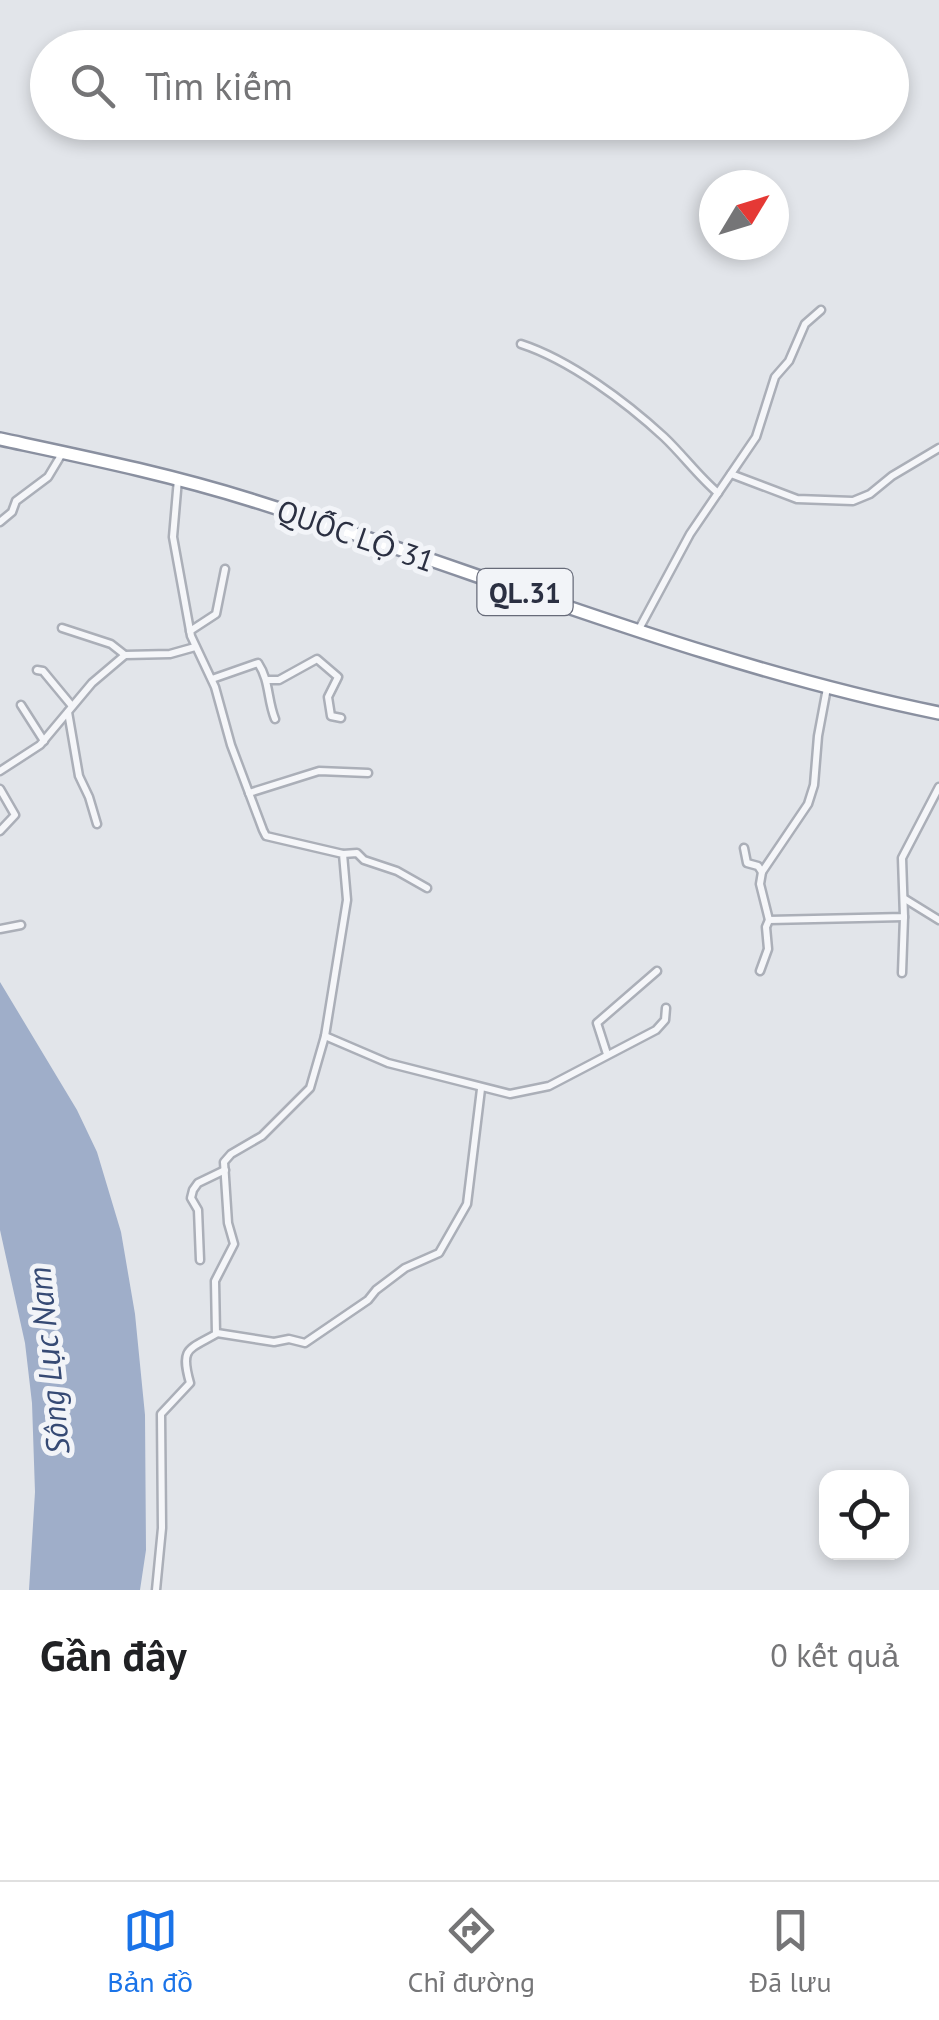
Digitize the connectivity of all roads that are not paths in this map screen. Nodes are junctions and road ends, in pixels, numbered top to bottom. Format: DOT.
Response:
graph roads {
  1 [pos="821,310"];
  2 [pos="521,344"];
  3 [pos="0,439"];
  4 [pos="939,448"];
  5 [pos="63,452"];
  6 [pos="731,474"];
  7 [pos="178,479"];
  8 [pos="718,493"];
  9 [pos="0,522"];
  10 [pos="225,569"];
  11 [pos="62,628"];
  12 [pos="639,630"];
  13 [pos="190,631"];
  14 [pos="195,647"];
  15 [pos="126,655"];
  16 [pos="36,670"];
  17 [pos="212,679"];
  18 [pos="268,680"];
  19 [pos="827,688"];
  20 [pos="21,705"];
  21 [pos="70,708"];
  22 [pos="939,713"];
  23 [pos="341,718"];
  24 [pos="275,719"];
  25 [pos="44,741"];
  26 [pos="1,769"];
  27 [pos="368,774"];
  28 [pos="939,786"];
  29 [pos="0,789"];
  30 [pos="250,793"];
  31 [pos="97,824"];
  32 [pos="0,831"];
  33 [pos="744,848"];
  34 [pos="343,854"];
  35 [pos="762,872"];
  36 [pos="427,888"];
  37 [pos="904,899"];
  38 [pos="904,918"];
  39 [pos="769,920"];
  40 [pos="939,920"];
  41 [pos="22,925"];
  42 [pos="0,929"];
  43 [pos="657,971"];
  44 [pos="760,971"];
  45 [pos="902,972"];
  46 [pos="666,1008"];
  47 [pos="325,1036"];
  48 [pos="606,1054"];
  49 [pos="481,1089"];
  50 [pos="225,1170"];
  51 [pos="200,1260"];
  52 [pos="216,1332"];
  53 [pos="156,1590"];
  1 -- 6 [label="street"];
  2 -- 8 [label="street"];
  3 -- 5 [label="highway, QUỐC LỘ 31 / QL.31"];
  4 -- 6 [label="street"];
  5 -- 7 [label="highway, QUỐC LỘ 31 / QL.31"];
  5 -- 9 [label="street"];
  6 -- 8 [label="street"];
  7 -- 12 [label="highway, QUỐC LỘ 31 / QL.31"];
  7 -- 13 [label="street"];
  8 -- 12 [label="street"];
  10 -- 13 [label="street"];
  11 -- 15 [label="street"];
  12 -- 19 [label="highway, QUỐC LỘ 31 / QL.31"];
  13 -- 14 [label="street"];
  14 -- 15 [label="street"];
  14 -- 17 [label="street"];
  15 -- 21 [label="street"];
  16 -- 21 [label="street"];
  17 -- 18 [label="street"];
  17 -- 30 [label="street"];
  18 -- 23 [label="street"];
  18 -- 24 [label="street"];
  19 -- 22 [label="highway, QUỐC LỘ 31 / QL.31"];
  19 -- 35 [label="street"];
  20 -- 25 [label="street"];
  21 -- 25 [label="street"];
  21 -- 31 [label="street"];
  25 -- 26 [label="street"];
  27 -- 30 [label="street"];
  28 -- 37 [label="street"];
  29 -- 32 [label="street"];
  30 -- 34 [label="street"];
  33 -- 35 [label="street"];
  34 -- 36 [label="street"];
  34 -- 47 [label="street"];
  35 -- 39 [label="street"];
  37 -- 38 [label="street"];
  37 -- 40 [label="street"];
  38 -- 39 [label="street"];
  38 -- 45 [label="street"];
  39 -- 44 [label="street"];
  41 -- 42 [label="street"];
  43 -- 48 [label="street"];
  46 -- 48 [label="street"];
  47 -- 49 [label="street"];
  47 -- 50 [label="street"];
  48 -- 49 [label="street"];
  49 -- 52 [label="street"];
  50 -- 51 [label="street"];
  50 -- 52 [label="street"];
  52 -- 53 [label="street"];
}
